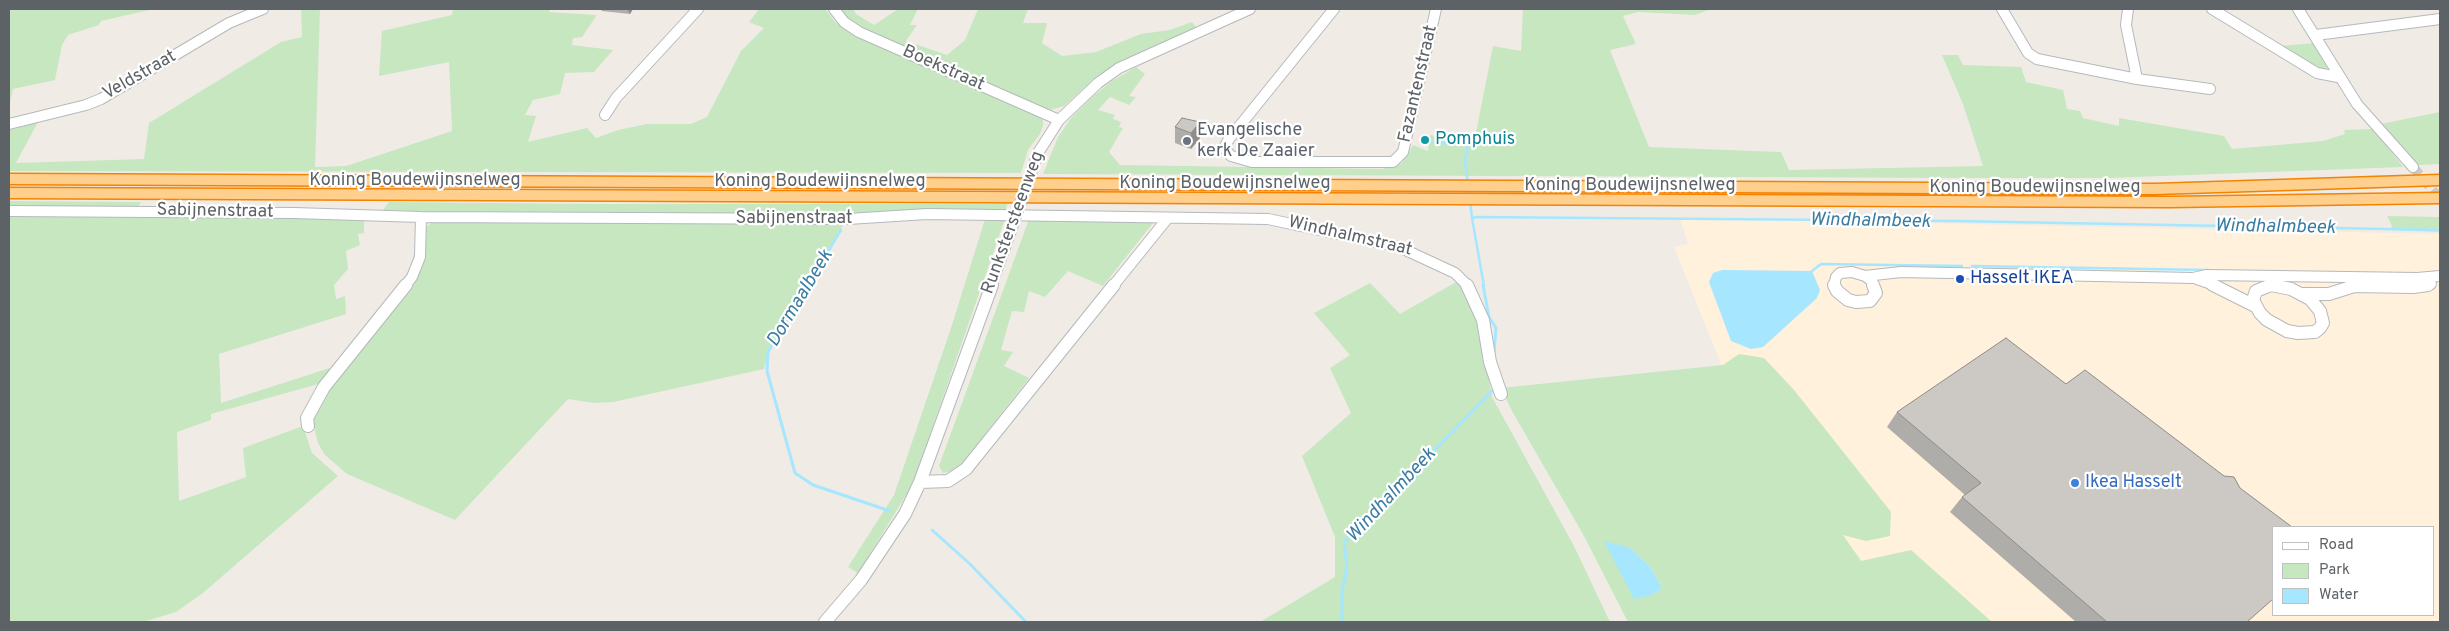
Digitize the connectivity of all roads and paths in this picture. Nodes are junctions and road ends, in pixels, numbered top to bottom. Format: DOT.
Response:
graph roads {
  1 [pos="262,9"];
  2 [pos="698,9"];
  3 [pos="834,9"];
  4 [pos="1250,9"];
  5 [pos="1334,9"];
  6 [pos="1436,9"];
  7 [pos="2002,9"];
  8 [pos="2128,9"];
  9 [pos="2212,9"];
  10 [pos="2298,9"];
  11 [pos="2440,19"];
  12 [pos="2316,35"];
  13 [pos="2338,77"];
  14 [pos="2137,79"];
  15 [pos="2210,89"];
  16 [pos="605,115"];
  17 [pos="1060,120"];
  18 [pos="9,124"];
  19 [pos="1038,153"];
  20 [pos="2440,173"];
  21 [pos="2413,174"];
  22 [pos="9,179"];
  23 [pos="2440,180"];
  24 [pos="9,193"];
  25 [pos="2440,198"];
  26 [pos="2349,200"];
  27 [pos="2440,208"];
  28 [pos="9,211"];
  29 [pos="421,217"];
  30 [pos="1167,219"];
  31 [pos="1008,239"];
  32 [pos="1901,272"];
  33 [pos="1865,276"];
  34 [pos="2440,276"];
  35 [pos="2193,278"];
  36 [pos="2440,283"];
  37 [pos="1875,287"];
  38 [pos="2413,287"];
  39 [pos="2223,288"];
  40 [pos="2256,291"];
  41 [pos="2440,291"];
  42 [pos="2302,294"];
  43 [pos="2329,294"];
  44 [pos="2255,306"];
  45 [pos="2320,311"];
  46 [pos="1501,394"];
  47 [pos="308,426"];
  48 [pos="920,482"];
  49 [pos="825,622"];
  1 -- 18 [label="street, Veldstraat"];
  2 -- 16 [label="street"];
  3 -- 17 [label="street, Boekstraat"];
  4 -- 17 [label="street, Runkstersteenweg"];
  5 -- 6 [label="street, Fazantenstraat"];
  7 -- 14 [label="street"];
  8 -- 14 [label="street"];
  9 -- 13 [label="street"];
  10 -- 12 [label="street"];
  11 -- 12 [label="street"];
  12 -- 13 [label="street"];
  13 -- 21 [label="street"];
  14 -- 15 [label="street"];
  17 -- 19 [label="street, Runkstersteenweg"];
  19 -- 31 [label="street, Runkstersteenweg, bridge"];
  20 -- 21 [label="highway"];
  21 -- 22 [label="highway, Koning Boudewijnsnelweg"];
  21 -- 23 [label="highway, Koning Boudewijnsnelweg"];
  24 -- 26 [label="highway, Koning Boudewijnsnelweg"];
  25 -- 26 [label="highway, Koning Boudewijnsnelweg"];
  26 -- 27 [label="highway"];
  28 -- 29 [label="street, Sabijnenstraat"];
  29 -- 30 [label="street, Sabijnenstraat"];
  29 -- 47 [label="street"];
  30 -- 46 [label="street, Windhalmstraat"];
  30 -- 48 [label="street"];
  31 -- 48 [label="street, Runkstersteenweg"];
  32 -- 33 [label="street"];
  32 -- 35 [label="street"];
  32 -- 37 [label="street"];
  33 -- 37 [label="street"];
  33 -- 37 [label="street"];
  34 -- 35 [label="street"];
  35 -- 39 [label="street"];
  36 -- 38 [label="street"];
  38 -- 41 [label="street"];
  38 -- 43 [label="street"];
  39 -- 40 [label="street"];
  39 -- 44 [label="street"];
  40 -- 42 [label="street"];
  40 -- 44 [label="street"];
  42 -- 43 [label="street"];
  42 -- 45 [label="street"];
  43 -- 45 [label="street"];
  44 -- 45 [label="street"];
  48 -- 49 [label="street, Runkstersteenweg"];
}
